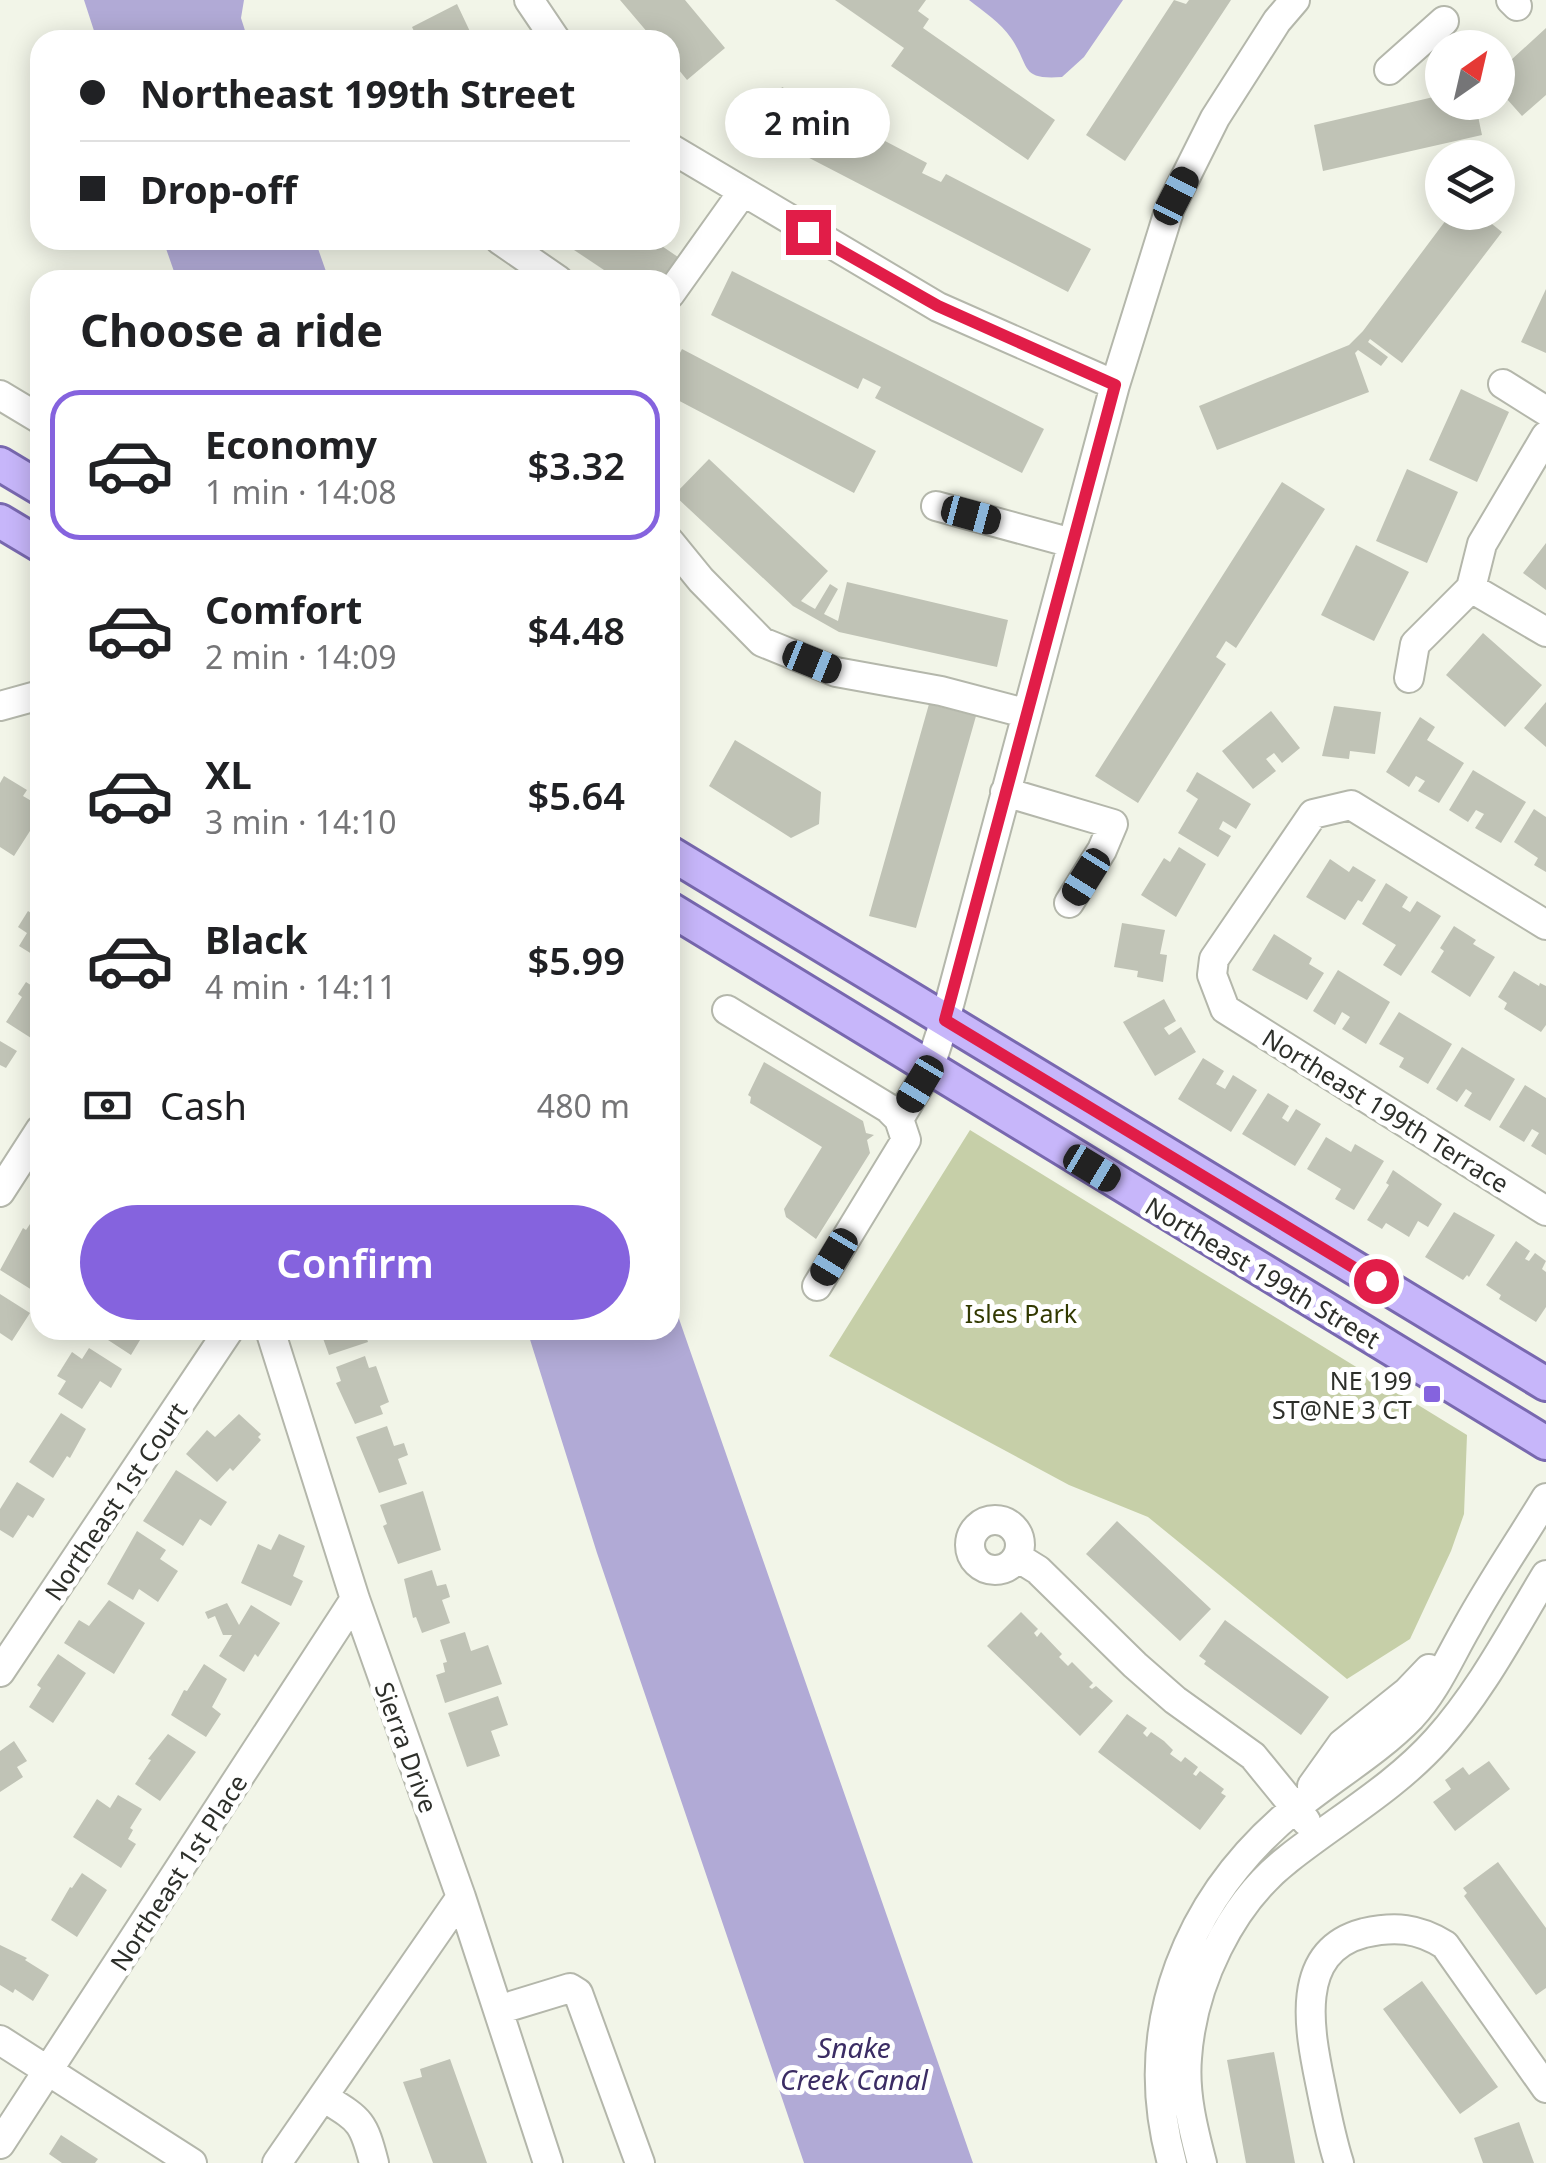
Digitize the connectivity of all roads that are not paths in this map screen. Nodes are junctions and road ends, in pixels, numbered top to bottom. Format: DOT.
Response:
graph roads {
  1 [pos="529,0"];
  2 [pos="1295,0"];
  3 [pos="1444,20"];
  4 [pos="549,30"];
  5 [pos="1389,70"];
  6 [pos="680,154"];
  7 [pos="742,193"];
  8 [pos="509,250"];
  9 [pos="526,270"];
  10 [pos="680,280"];
  11 [pos="1502,384"];
  12 [pos="1115,385"];
  13 [pos="0,394"];
  14 [pos="1546,411"];
  15 [pos="30,413"];
  16 [pos="1546,436"];
  17 [pos="0,464"];
  18 [pos="30,482"];
  19 [pos="936,506"];
  20 [pos="0,521"];
  21 [pos="30,539"];
  22 [pos="1072,543"];
  23 [pos="680,554"];
  24 [pos="1470,588"];
  25 [pos="1546,632"];
  26 [pos="1409,678"];
  27 [pos="30,698"];
  28 [pos="0,706"];
  29 [pos="1026,713"];
  30 [pos="1005,792"];
  31 [pos="680,859"];
  32 [pos="1069,903"];
  33 [pos="680,915"];
  34 [pos="1546,925"];
  35 [pos="727,1010"];
  36 [pos="945,1020"];
  37 [pos="929,1069"];
  38 [pos="899,1119"];
  39 [pos="30,1146"];
  40 [pos="0,1192"];
  41 [pos="1546,1211"];
  42 [pos="816,1286"];
  43 [pos="222,1340"];
  44 [pos="273,1340"];
  45 [pos="1546,1384"];
  46 [pos="1546,1444"];
  47 [pos="1546,1498"];
  48 [pos="1017,1557"];
  49 [pos="1546,1575"];
  50 [pos="355,1599"];
  51 [pos="1467,1626"];
  52 [pos="0,1672"];
  53 [pos="1410,1718"];
  54 [pos="1437,1740"];
  55 [pos="1296,1808"];
  56 [pos="1319,1837"];
  57 [pos="461,1897"];
  58 [pos="498,2010"];
  59 [pos="0,2040"];
  60 [pos="49,2070"];
  61 [pos="1546,2088"];
  62 [pos="323,2097"];
  63 [pos="0,2144"];
  64 [pos="374,2162"];
  65 [pos="192,2163"];
  66 [pos="277,2163"];
  67 [pos="548,2163"];
  68 [pos="640,2163"];
  69 [pos="1172,2163"];
  70 [pos="1202,2163"];
  71 [pos="1338,2163"];
  1 -- 4 [label="street"];
  2 -- 12 [label="street"];
  3 -- 5 [label="street"];
  6 -- 7 [label="street"];
  7 -- 10 [label="street"];
  7 -- 12 [label="street"];
  8 -- 9 [label="street"];
  11 -- 14 [label="street"];
  12 -- 22 [label="street"];
  13 -- 15 [label="street"];
  16 -- 24 [label="street"];
  17 -- 18 [label="main road"];
  19 -- 22 [label="street"];
  20 -- 21 [label="main road"];
  22 -- 29 [label="street"];
  23 -- 29 [label="street"];
  24 -- 25 [label="street"];
  24 -- 26 [label="street"];
  27 -- 28 [label="street"];
  29 -- 30 [label="street"];
  30 -- 32 [label="street"];
  30 -- 36 [label="street"];
  31 -- 36 [label="main road, Northeast 199th Street"];
  33 -- 37 [label="main road, Northeast 199th Street"];
  34 -- 41 [label="street, Northeast 199th Terrace"];
  35 -- 38 [label="street"];
  36 -- 37 [label="street"];
  36 -- 45 [label="main road, Northeast 199th Street"];
  37 -- 38 [label="street"];
  37 -- 46 [label="main road, Northeast 199th Street"];
  38 -- 42 [label="street"];
  39 -- 40 [label="street"];
  43 -- 52 [label="street, Northeast 1st Court"];
  44 -- 50 [label="street, Sierra Drive"];
  47 -- 51 [label="street"];
  48 -- 55 [label="street"];
  49 -- 54 [label="street"];
  50 -- 57 [label="street, Sierra Drive"];
  50 -- 60 [label="street, Northeast 1st Place"];
  51 -- 53 [label="street"];
  51 -- 55 [label="street"];
  53 -- 54 [label="street"];
  53 -- 55 [label="street"];
  54 -- 56 [label="street"];
  55 -- 56 [label="street"];
  55 -- 69 [label="street"];
  56 -- 70 [label="street"];
  57 -- 58 [label="street, Sierra Drive"];
  57 -- 62 [label="street"];
  58 -- 67 [label="street, Sierra Drive"];
  58 -- 68 [label="street"];
  59 -- 60 [label="street"];
  60 -- 63 [label="street, Northeast 1st Place"];
  60 -- 65 [label="street"];
  61 -- 71 [label="street"];
  62 -- 64 [label="street"];
  62 -- 66 [label="street"];
}
